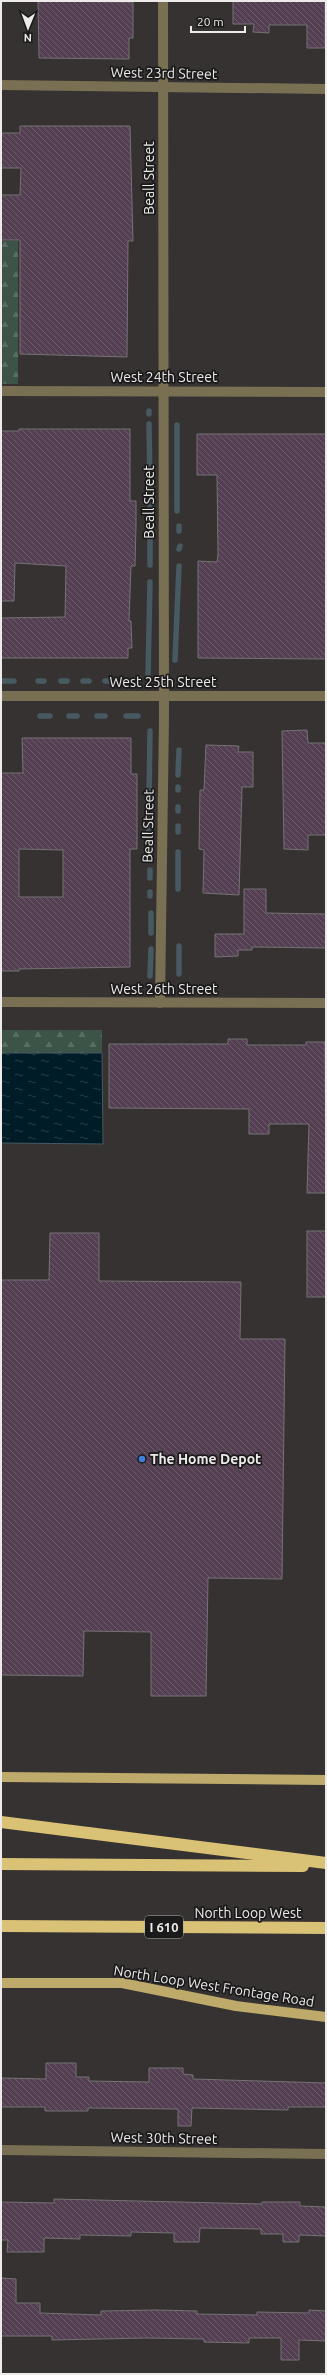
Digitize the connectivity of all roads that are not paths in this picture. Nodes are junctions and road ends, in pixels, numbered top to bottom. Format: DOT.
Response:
graph roads {
  1 [pos="163,1"];
  2 [pos="1,85"];
  3 [pos="163,88"];
  4 [pos="326,89"];
  5 [pos="163,391"];
  6 [pos="1,392"];
  7 [pos="326,392"];
  8 [pos="1,696"];
  9 [pos="164,696"];
  10 [pos="326,696"];
  11 [pos="1,1002"];
  12 [pos="160,1003"];
  13 [pos="326,1003"];
  14 [pos="1,1777"];
  15 [pos="326,1780"];
  16 [pos="1,1822"];
  17 [pos="326,1862"];
  18 [pos="1,1864"];
  19 [pos="326,1866"];
  20 [pos="1,1926"];
  21 [pos="326,1928"];
  22 [pos="1,1983"];
  23 [pos="326,2017"];
  24 [pos="1,2150"];
  25 [pos="326,2154"];
  1 -- 3 [label="street, Beall Street"];
  2 -- 3 [label="street, West 23rd Street"];
  3 -- 4 [label="street, West 23rd Street"];
  3 -- 5 [label="street, Beall Street"];
  5 -- 6 [label="street, West 24th Street"];
  5 -- 7 [label="street, West 24th Street"];
  5 -- 9 [label="street, Beall Street"];
  8 -- 9 [label="street, West 25th Street"];
  9 -- 10 [label="street, West 25th Street"];
  9 -- 12 [label="street, Beall Street"];
  11 -- 12 [label="street, West 26th Street"];
  12 -- 13 [label="street, West 26th Street"];
  14 -- 15 [label="main road"];
  16 -- 17 [label="highway"];
  18 -- 19 [label="highway"];
  20 -- 21 [label="highway, North Loop West / I 610"];
  22 -- 23 [label="main road, North Loop West Frontage Road"];
  24 -- 25 [label="street, West 30th Street"];
}
